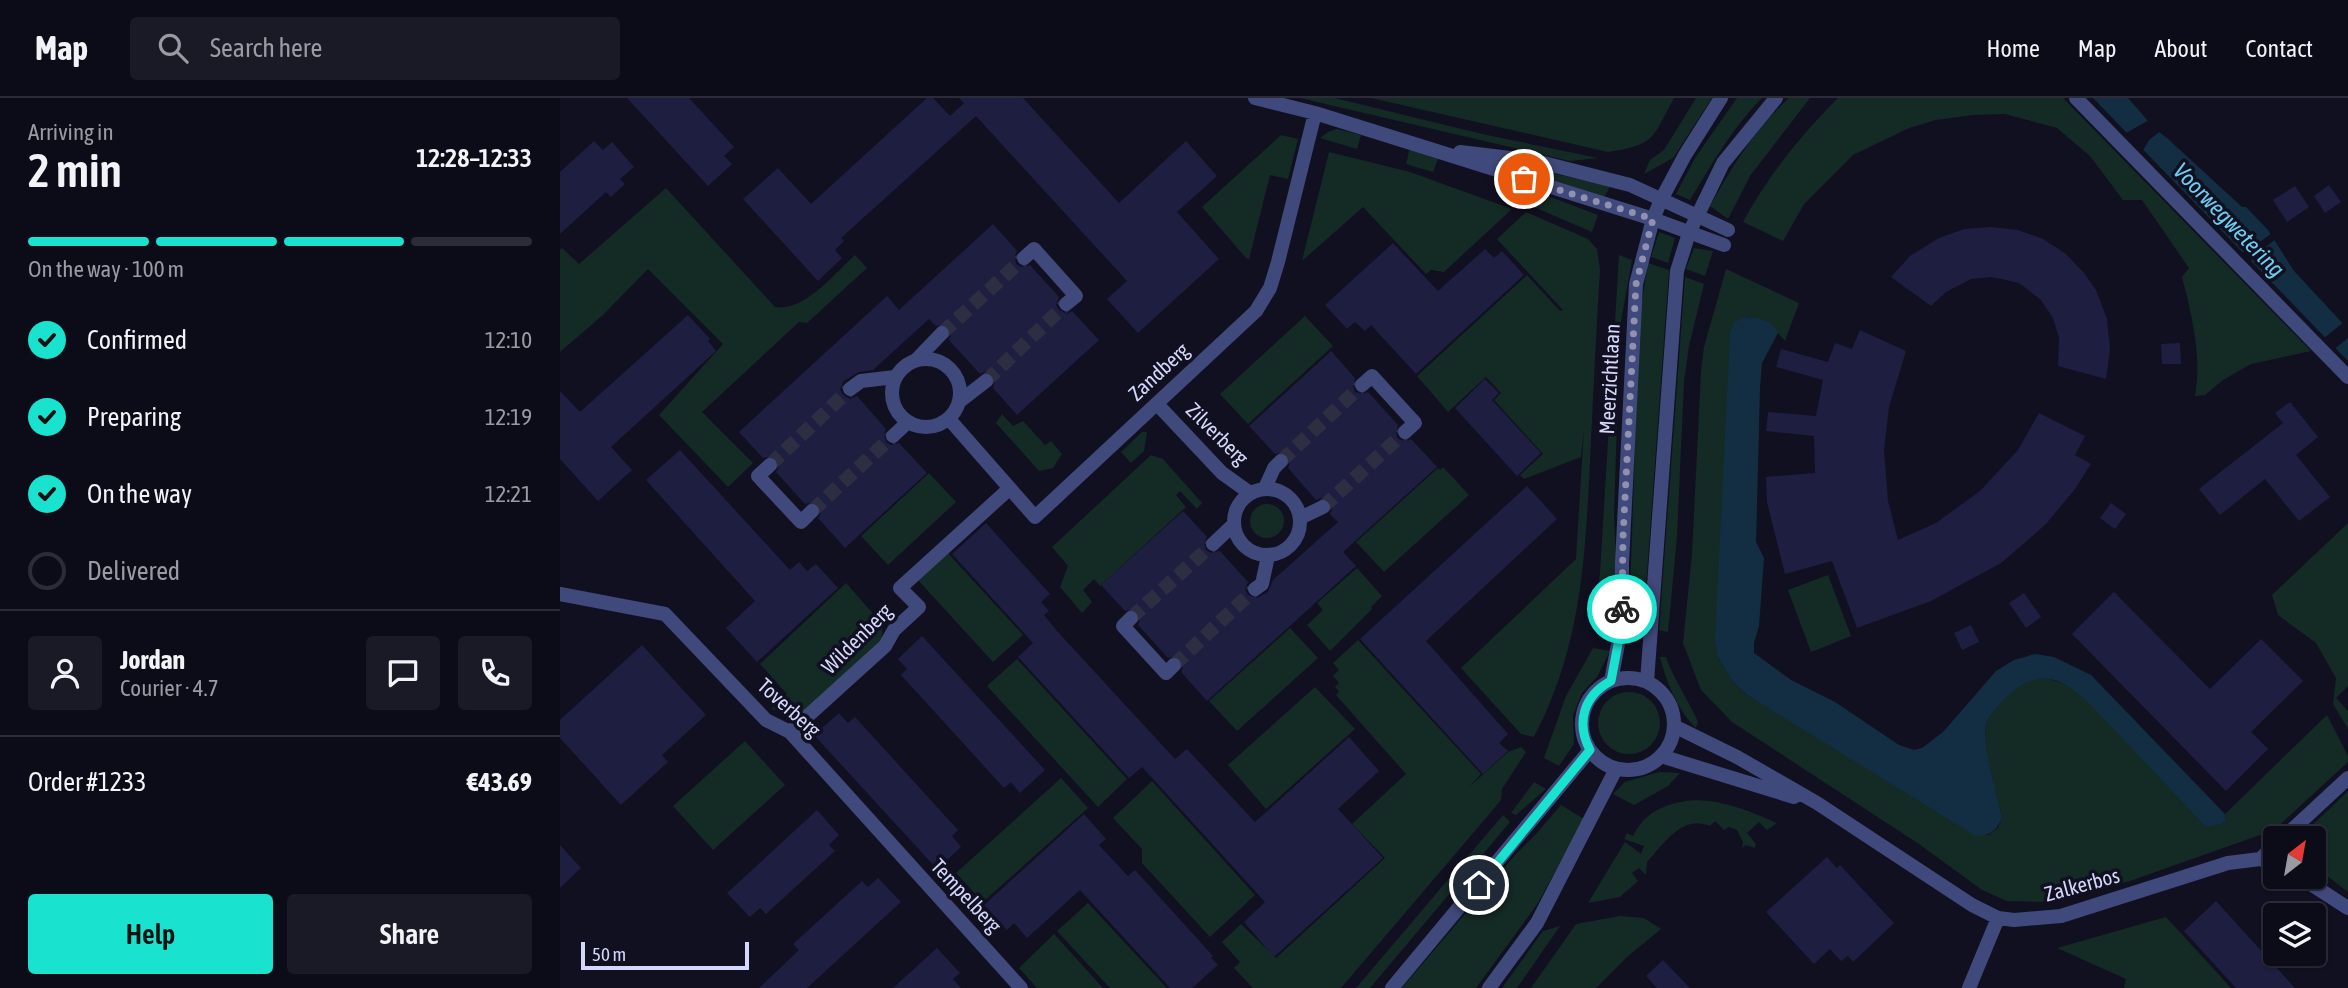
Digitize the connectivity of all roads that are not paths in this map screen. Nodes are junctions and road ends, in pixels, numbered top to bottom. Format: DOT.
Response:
graph roads {
  1 [pos="1255,98"];
  2 [pos="1721,98"];
  3 [pos="1776,98"];
  4 [pos="2076,98"];
  5 [pos="1315,113"];
  6 [pos="1427,148"];
  7 [pos="1661,200"];
  8 [pos="1697,214"];
  9 [pos="1653,219"];
  10 [pos="1728,230"];
  11 [pos="1689,233"];
  12 [pos="1724,245"];
  13 [pos="1024,258"];
  14 [pos="1066,304"];
  15 [pos="942,333"];
  16 [pos="917,359"];
  17 [pos="895,377"];
  18 [pos="2348,377"];
  19 [pos="986,381"];
  20 [pos="1362,385"];
  21 [pos="850,390"];
  22 [pos="960,401"];
  23 [pos="1157,404"];
  24 [pos="949,419"];
  25 [pos="908,422"];
  26 [pos="1405,432"];
  27 [pos="893,436"];
  28 [pos="1281,461"];
  29 [pos="770,465"];
  30 [pos="1265,488"];
  31 [pos="1009,489"];
  32 [pos="1250,493"];
  33 [pos="1323,507"];
  34 [pos="812,511"];
  35 [pos="1300,517"];
  36 [pos="1233,525"];
  37 [pos="1213,544"];
  38 [pos="1268,556"];
  39 [pos="1255,589"];
  40 [pos="560,594"];
  41 [pos="1131,618"];
  42 [pos="1174,665"];
  43 [pos="1611,681"];
  44 [pos="1647,682"];
  45 [pos="1674,726"];
  46 [pos="790,732"];
  47 [pos="1590,750"];
  48 [pos="1661,756"];
  49 [pos="1616,769"];
  50 [pos="2348,778"];
  51 [pos="1816,803"];
  52 [pos="2296,826"];
  53 [pos="879,833"];
  54 [pos="2263,856"];
  55 [pos="2260,859"];
  56 [pos="2263,860"];
  57 [pos="2319,889"];
  58 [pos="2348,908"];
  59 [pos="1998,918"];
  60 [pos="1021,988"];
  61 [pos="1392,988"];
  62 [pos="1489,988"];
  63 [pos="1969,988"];
  1 -- 5 [label="street"];
  2 -- 7 [label="street, Meerzichtlaan"];
  3 -- 8 [label="street"];
  4 -- 18 [label="street"];
  5 -- 6 [label="street"];
  5 -- 23 [label="street, Zandberg"];
  6 -- 7 [label="street"];
  6 -- 9 [label="street"];
  7 -- 8 [label="street"];
  7 -- 9 [label="street, Meerzichtlaan"];
  8 -- 10 [label="street"];
  8 -- 11 [label="street"];
  9 -- 11 [label="street"];
  9 -- 43 [label="street, Meerzichtlaan"];
  11 -- 12 [label="street"];
  11 -- 44 [label="street"];
  13 -- 14 [label="street"];
  15 -- 16 [label="street"];
  16 -- 17 [label="street"];
  16 -- 22 [label="street"];
  17 -- 21 [label="street"];
  17 -- 25 [label="street"];
  19 -- 22 [label="street"];
  20 -- 26 [label="street"];
  22 -- 24 [label="street"];
  23 -- 31 [label="street, Zandberg"];
  23 -- 32 [label="street, Zilverberg"];
  24 -- 25 [label="street"];
  24 -- 31 [label="street, Zandberg"];
  25 -- 27 [label="street"];
  28 -- 30 [label="street, Zilverberg"];
  29 -- 34 [label="street"];
  30 -- 32 [label="street, Zilverberg"];
  30 -- 35 [label="street"];
  31 -- 46 [label="street, Wildenberg"];
  32 -- 36 [label="street, Zilverberg"];
  33 -- 35 [label="street"];
  35 -- 38 [label="street"];
  36 -- 37 [label="street, Zilverberg"];
  36 -- 38 [label="street"];
  38 -- 39 [label="street"];
  40 -- 46 [label="street, Toverberg"];
  41 -- 42 [label="street"];
  43 -- 44 [label="street"];
  43 -- 47 [label="street"];
  44 -- 45 [label="street"];
  45 -- 48 [label="street"];
  45 -- 51 [label="street, Zalkerbos"];
  46 -- 53 [label="street, Toverberg"];
  47 -- 49 [label="street"];
  47 -- 61 [label="street"];
  48 -- 49 [label="street"];
  48 -- 51 [label="street, Zalkerbos"];
  49 -- 62 [label="street"];
  50 -- 52 [label="street"];
  51 -- 59 [label="street, Zalkerbos"];
  53 -- 60 [label="street, Tempelberg"];
  54 -- 55 [label="street"];
  55 -- 56 [label="street, Zalkerbos"];
  55 -- 59 [label="street, Zalkerbos"];
  57 -- 58 [label="street"];
  59 -- 63 [label="street"];
}
